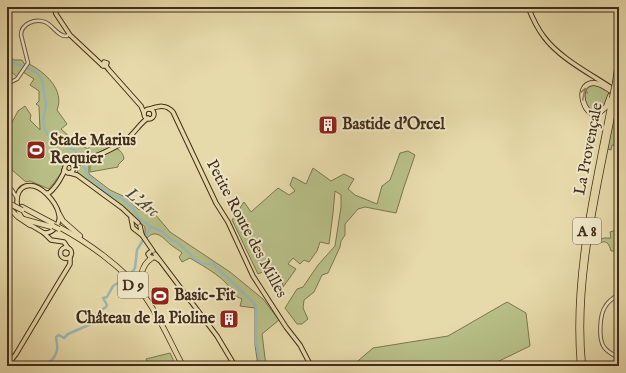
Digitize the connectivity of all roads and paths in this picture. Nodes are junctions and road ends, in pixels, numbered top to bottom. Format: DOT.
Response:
graph roads {
  1 [pos="54,7"];
  2 [pos="528,7"];
  3 [pos="69,34"];
  4 [pos="619,56"];
  5 [pos="105,65"];
  6 [pos="619,78"];
  7 [pos="615,84"];
  8 [pos="8,85"];
  9 [pos="618,94"];
  10 [pos="612,98"];
  11 [pos="162,106"];
  12 [pos="150,109"];
  13 [pos="144,114"];
  14 [pos="154,114"];
  15 [pos="148,118"];
  16 [pos="143,122"];
  17 [pos="73,168"];
  18 [pos="64,170"];
  19 [pos="7,186"];
  20 [pos="12,190"];
  21 [pos="20,190"];
  22 [pos="46,193"];
  23 [pos="17,198"];
  24 [pos="7,201"];
  25 [pos="54,203"];
  26 [pos="7,206"];
  27 [pos="59,214"];
  28 [pos="131,217"];
  29 [pos="23,219"];
  30 [pos="30,225"];
  31 [pos="53,225"];
  32 [pos="139,225"];
  33 [pos="132,226"];
  34 [pos="59,228"];
  35 [pos="136,230"];
  36 [pos="51,232"];
  37 [pos="44,233"];
  38 [pos="143,237"];
  39 [pos="53,241"];
  40 [pos="66,248"];
  41 [pos="152,255"];
  42 [pos="70,257"];
  43 [pos="65,258"];
  44 [pos="113,264"];
  45 [pos="67,268"];
  46 [pos="619,294"];
  47 [pos="157,318"];
  48 [pos="24,340"];
  49 [pos="619,358"];
  50 [pos="7,363"];
  51 [pos="181,365"];
  52 [pos="7,366"];
  53 [pos="235,366"];
  54 [pos="311,366"];
  55 [pos="580,366"];
  56 [pos="583,366"];
  1 -- 3 [label="main road"];
  2 -- 9 [label="main road"];
  3 -- 5 [label="main road"];
  3 -- 8 [label="street"];
  4 -- 7 [label="highway"];
  5 -- 12 [label="main road"];
  5 -- 13 [label="main road"];
  6 -- 7 [label="highway, La Provençale / A 8"];
  7 -- 10 [label="highway, La Provençale / A 8, bridge"];
  10 -- 9 [label="highway, one-way"];
  10 -- 55 [label="highway, La Provençale / A 8"];
  10 -- 56 [label="highway, La Provençale / A 8"];
  11 -- 12 [label="main road"];
  11 -- 14 [label="main road"];
  11 -- 54 [label="main road, Petite Route des Milles"];
  12 -- 13 [label="main road"];
  12 -- 14 [label="main road"];
  13 -- 15 [label="main road"];
  13 -- 16 [label="main road"];
  14 -- 15 [label="main road"];
  15 -- 16 [label="main road"];
  16 -- 17 [label="main road"];
  17 -- 18 [label="main road"];
  17 -- 18 [label="main road"];
  17 -- 25 [label="main road"];
  17 -- 28 [label="main road"];
  18 -- 22 [label="main road"];
  19 -- 20 [label="street"];
  20 -- 21 [label="street"];
  20 -- 23 [label="street"];
  21 -- 22 [label="main road"];
  21 -- 23 [label="main road"];
  22 -- 25 [label="main road"];
  23 -- 29 [label="main road"];
  24 -- 31 [label="highway, D 9, bridge"];
  25 -- 27 [label="main road"];
  26 -- 30 [label="highway"];
  27 -- 36 [label="main road"];
  27 -- 44 [label="highway"];
  28 -- 32 [label="main road"];
  28 -- 33 [label="main road"];
  29 -- 30 [label="main road"];
  29 -- 31 [label="highway"];
  30 -- 37 [label="main road"];
  31 -- 34 [label="highway, D 9, bridge"];
  32 -- 33 [label="main road"];
  32 -- 35 [label="main road"];
  32 -- 38 [label="main road"];
  33 -- 35 [label="main road"];
  34 -- 44 [label="highway, D 9"];
  34 -- 51 [label="highway, D 9"];
  35 -- 38 [label="main road"];
  36 -- 37 [label="main road"];
  36 -- 39 [label="main road"];
  37 -- 39 [label="main road"];
  38 -- 41 [label="main road"];
  39 -- 40 [label="main road"];
  40 -- 42 [label="main road"];
  40 -- 43 [label="main road"];
  41 -- 44 [label="highway, D 9"];
  41 -- 47 [label="highway, D 9"];
  41 -- 53 [label="main road"];
  42 -- 43 [label="main road"];
  42 -- 45 [label="main road"];
  43 -- 45 [label="main road"];
  44 -- 47 [label="highway, D 9"];
  45 -- 48 [label="main road"];
  46 -- 49 [label="street"];
  47 -- 51 [label="highway, D 9"];
  48 -- 50 [label="main road"];
  48 -- 52 [label="main road"];
}
